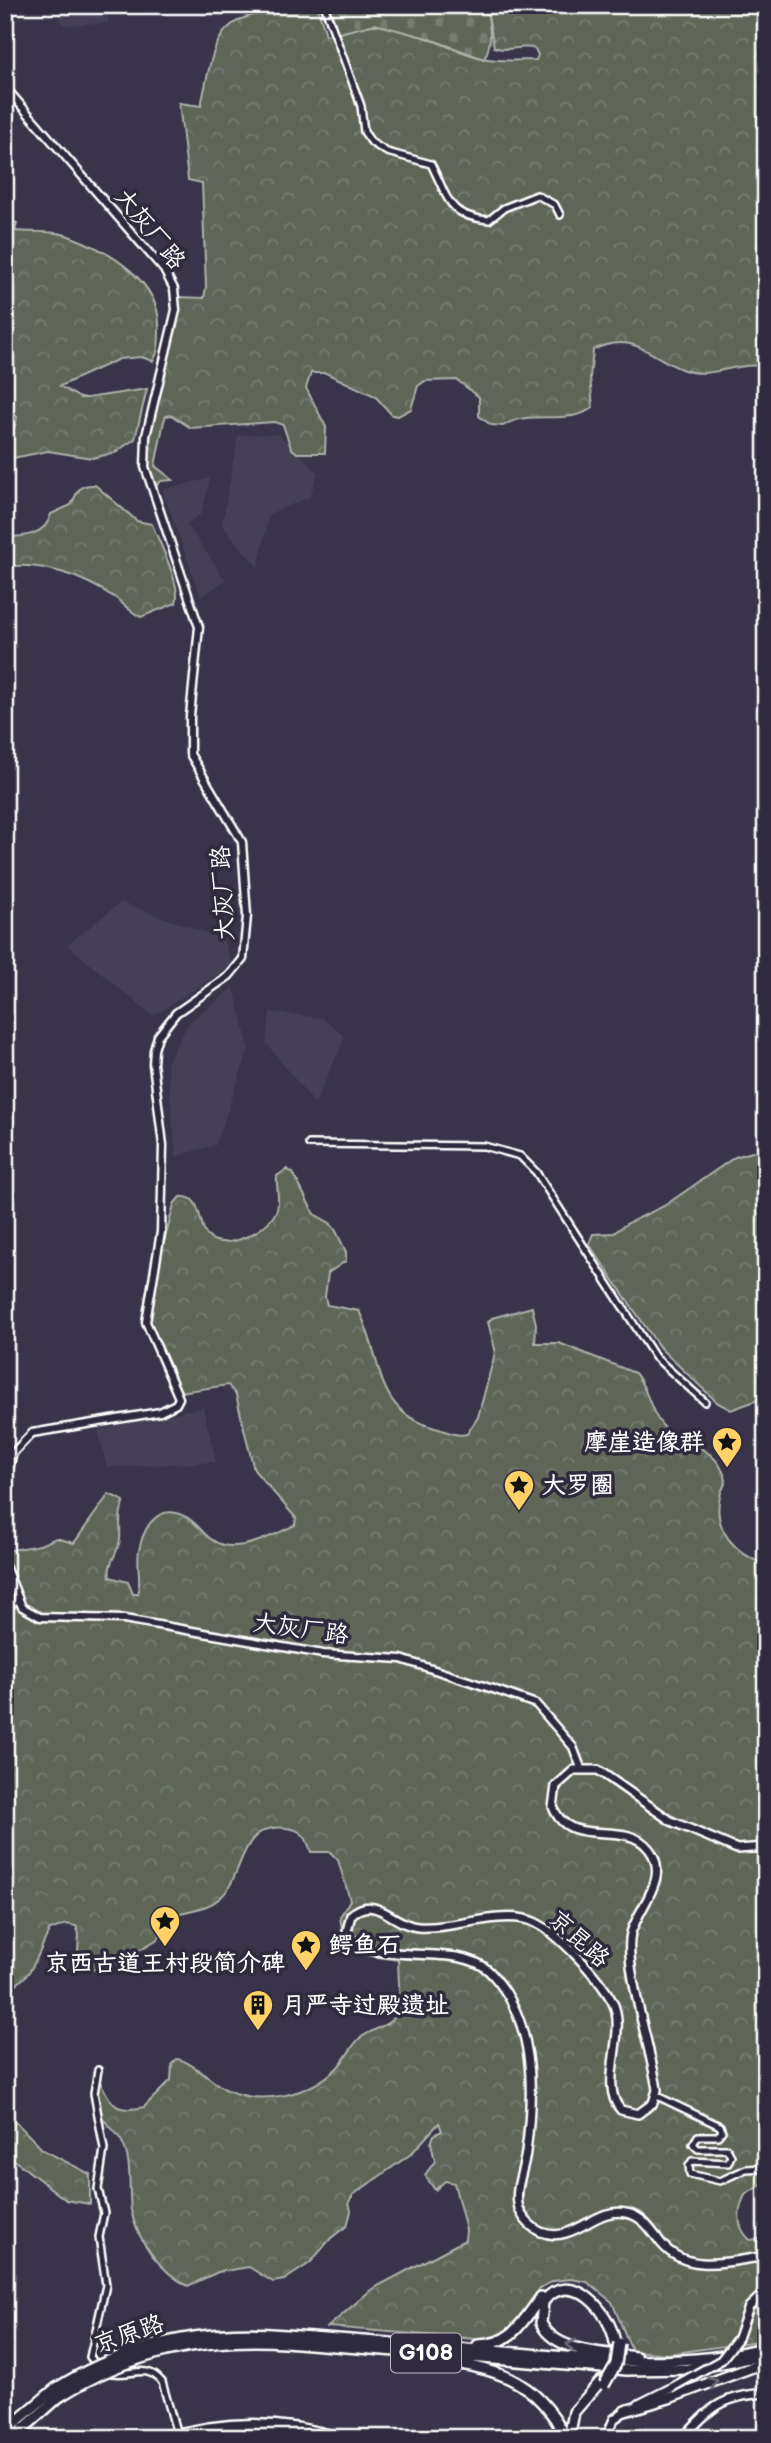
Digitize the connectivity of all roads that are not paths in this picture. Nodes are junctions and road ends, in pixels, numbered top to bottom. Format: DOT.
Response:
graph roads {
  1 [pos="324,5"];
  2 [pos="5,87"];
  3 [pos="560,215"];
  4 [pos="309,1144"];
  5 [pos="705,1402"];
  6 [pos="5,1482"];
  7 [pos="5,1566"];
  8 [pos="19,1599"];
  9 [pos="5,1609"];
  10 [pos="581,1768"];
  11 [pos="766,1847"];
  12 [pos="99,2070"];
  13 [pos="657,2096"];
  14 [pos="766,2168"];
  15 [pos="766,2256"];
  16 [pos="766,2291"];
  17 [pos="286,2339"];
  18 [pos="617,2343"];
  19 [pos="446,2347"];
  20 [pos="766,2347"];
  21 [pos="397,2351"];
  22 [pos="766,2355"];
  23 [pos="662,2361"];
  24 [pos="766,2362"];
  25 [pos="57,2393"];
  26 [pos="766,2393"];
  27 [pos="625,2411"];
  28 [pos="5,2430"];
  29 [pos="177,2435"];
  30 [pos="13,2438"];
  31 [pos="161,2438"];
  32 [pos="186,2438"];
  33 [pos="320,2438"];
  34 [pos="342,2438"];
  35 [pos="569,2438"];
  36 [pos="607,2438"];
  37 [pos="683,2438"];
  1 -- 3 [label="street"];
  2 -- 6 [label="street, 大灰厂路"];
  4 -- 5 [label="street"];
  7 -- 8 [label="street"];
  8 -- 9 [label="street"];
  8 -- 10 [label="street, 大灰厂路"];
  10 -- 11 [label="main road"];
  10 -- 13 [label="main road, 京昆路"];
  12 -- 29 [label="street"];
  13 -- 14 [label="street"];
  13 -- 15 [label="main road, 京昆路"];
  16 -- 27 [label="main road, bridge"];
  17 -- 19 [label="highway, G108"];
  17 -- 21 [label="highway, G108"];
  17 -- 25 [label="highway, 京原路 / G108, bridge"];
  18 -- 19 [label="highway"];
  23 -- 18 [label="highway, one-way"];
  18 -- 35 [label="highway, bridge"];
  19 -- 23 [label="highway, G108"];
  20 -- 23 [label="highway, G108"];
  21 -- 22 [label="highway, G108"];
  21 -- 35 [label="highway, G108"];
  27 -- 24 [label="highway, one-way"];
  25 -- 28 [label="highway, 京原路 / G108"];
  25 -- 30 [label="highway, 京原路 / G108"];
  26 -- 37 [label="main road"];
  27 -- 36 [label="main road"];
  29 -- 31 [label="main road"];
  29 -- 34 [label="main road"];
  32 -- 33 [label="main road"];
}
